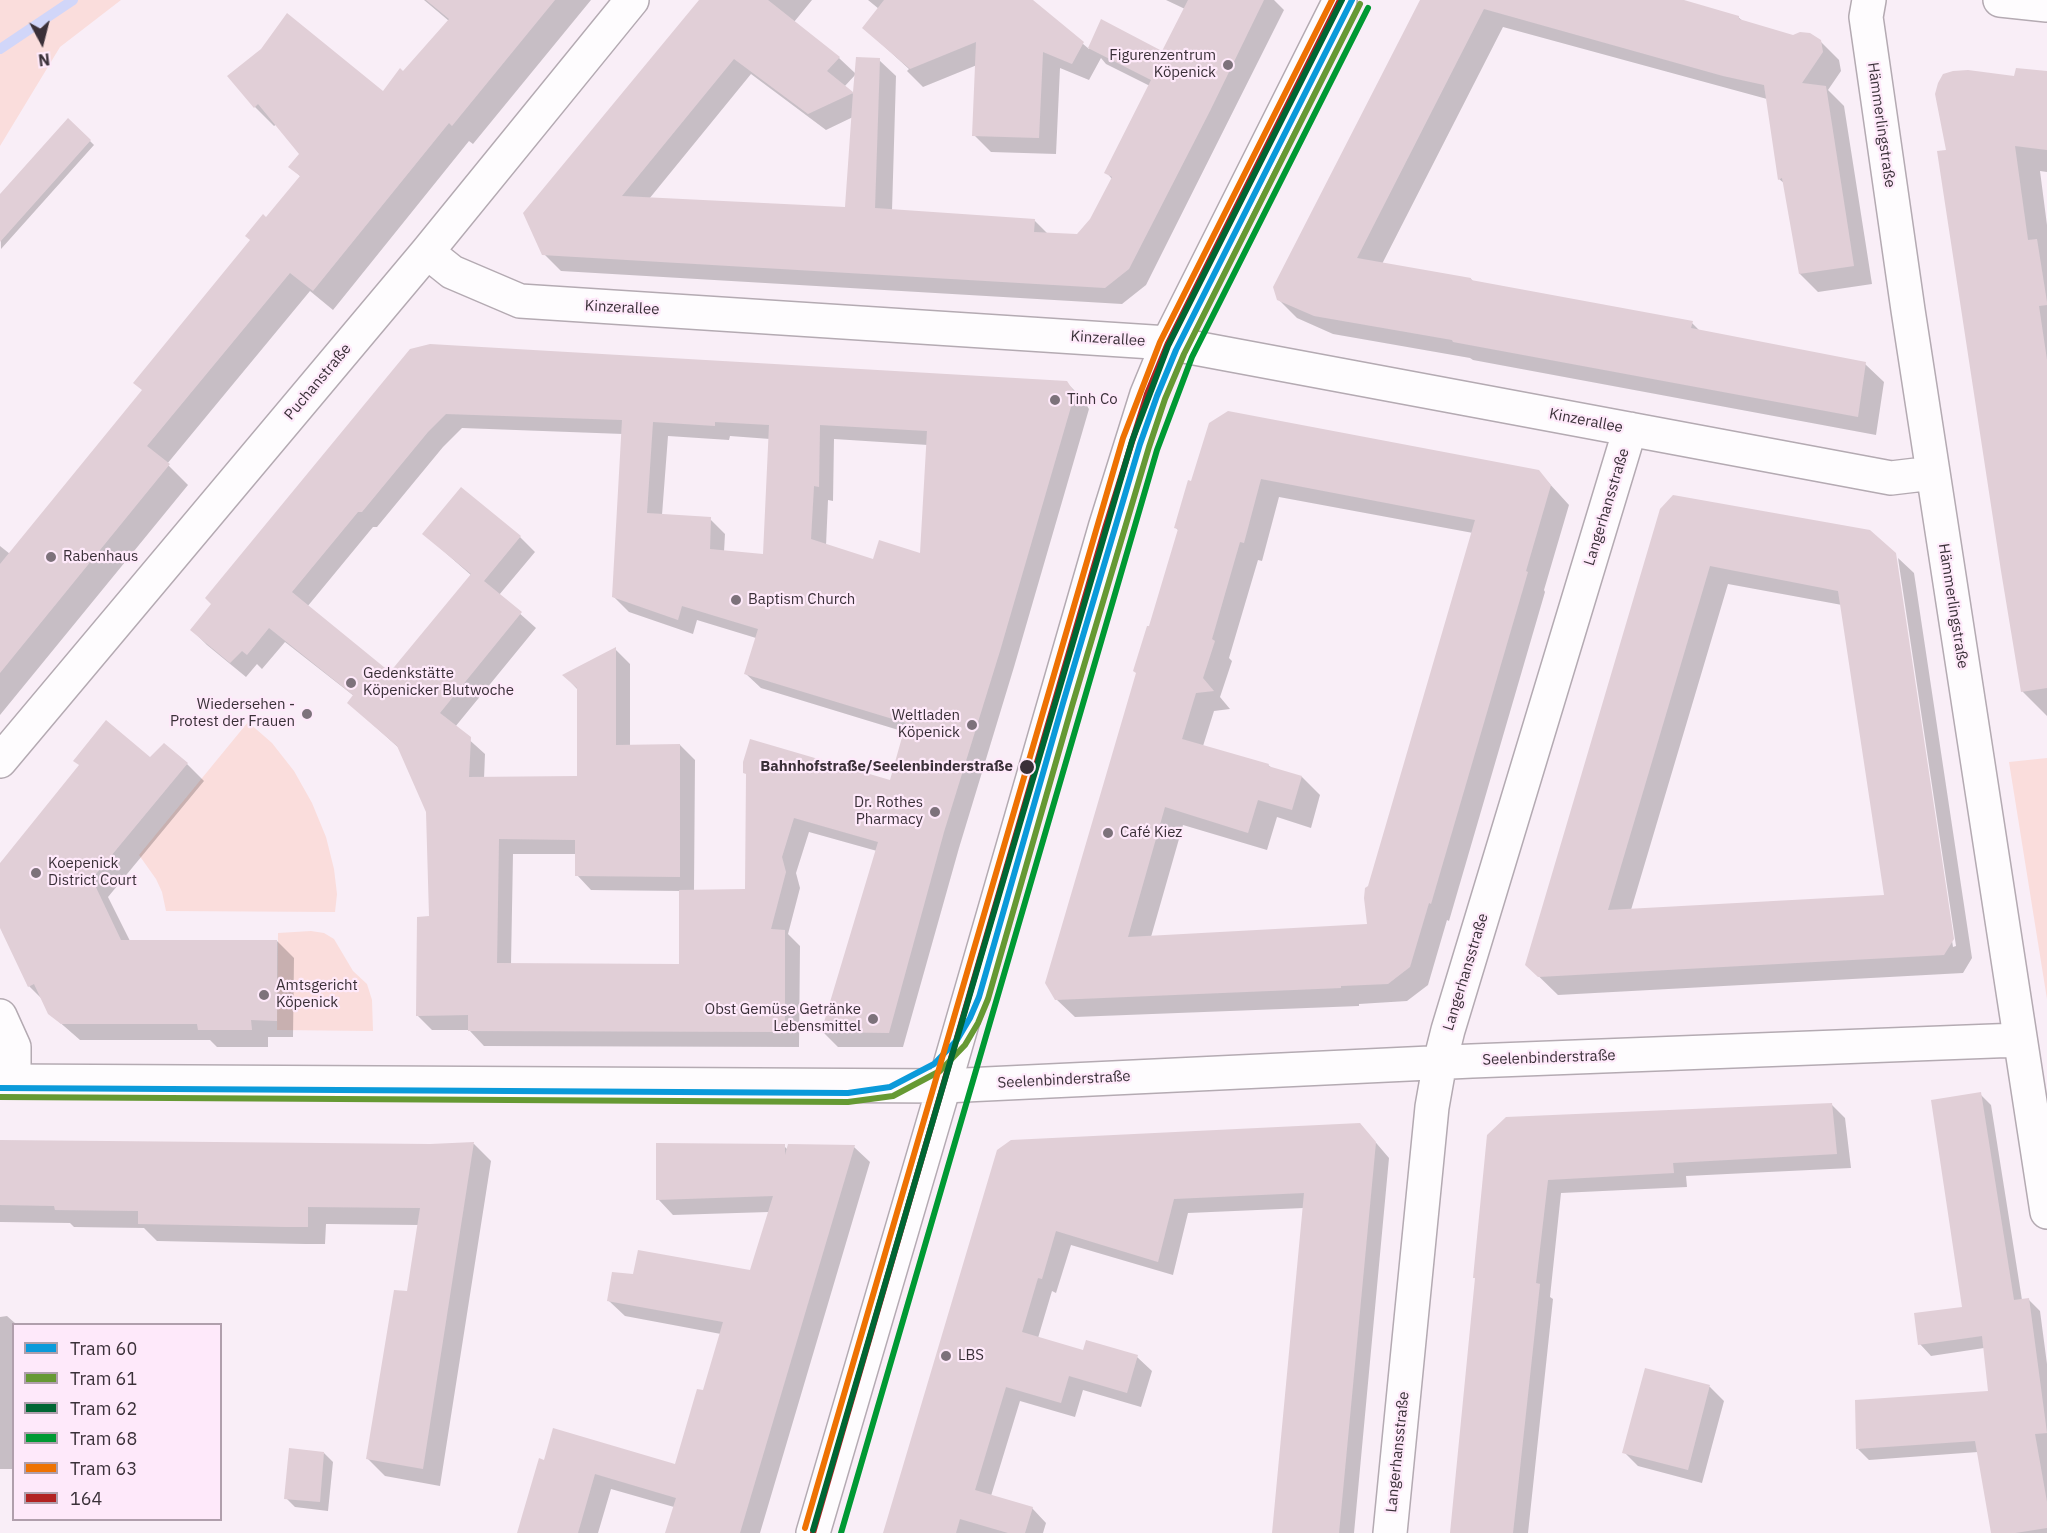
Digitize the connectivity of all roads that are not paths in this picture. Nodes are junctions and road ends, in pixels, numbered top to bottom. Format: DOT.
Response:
graph roads {
  1 [pos="632,0"];
  2 [pos="1340,0"];
  3 [pos="1869,0"];
  4 [pos="2000,0"];
  5 [pos="2047,5"];
  6 [pos="427,252"];
  7 [pos="1168,343"];
  8 [pos="1630,429"];
  9 [pos="1933,473"];
  10 [pos="0,761"];
  11 [pos="0,1016"];
  12 [pos="2019,1040"];
  13 [pos="1440,1062"];
  14 [pos="7,1081"];
  15 [pos="944,1086"];
  16 [pos="2047,1212"];
  17 [pos="813,1533"];
  18 [pos="1390,1533"];
  1 -- 6 [label="street, Puchanstraße"];
  2 -- 7 [label="street"];
  3 -- 9 [label="street, Hämmerlingstraße"];
  4 -- 5 [label="street"];
  6 -- 7 [label="street, Kinzerallee"];
  6 -- 10 [label="street, Puchanstraße"];
  7 -- 8 [label="street, Kinzerallee"];
  7 -- 15 [label="street"];
  8 -- 9 [label="street, Kinzerallee"];
  8 -- 13 [label="street, Langerhansstraße"];
  9 -- 12 [label="street, Hämmerlingstraße"];
  11 -- 14 [label="street"];
  12 -- 13 [label="street, Seelenbinderstraße"];
  12 -- 16 [label="street, Hämmerlingstraße"];
  13 -- 15 [label="street, Seelenbinderstraße"];
  13 -- 18 [label="street, Langerhansstraße"];
  14 -- 15 [label="street, Seelenbinderstraße"];
  15 -- 17 [label="street"];
}
